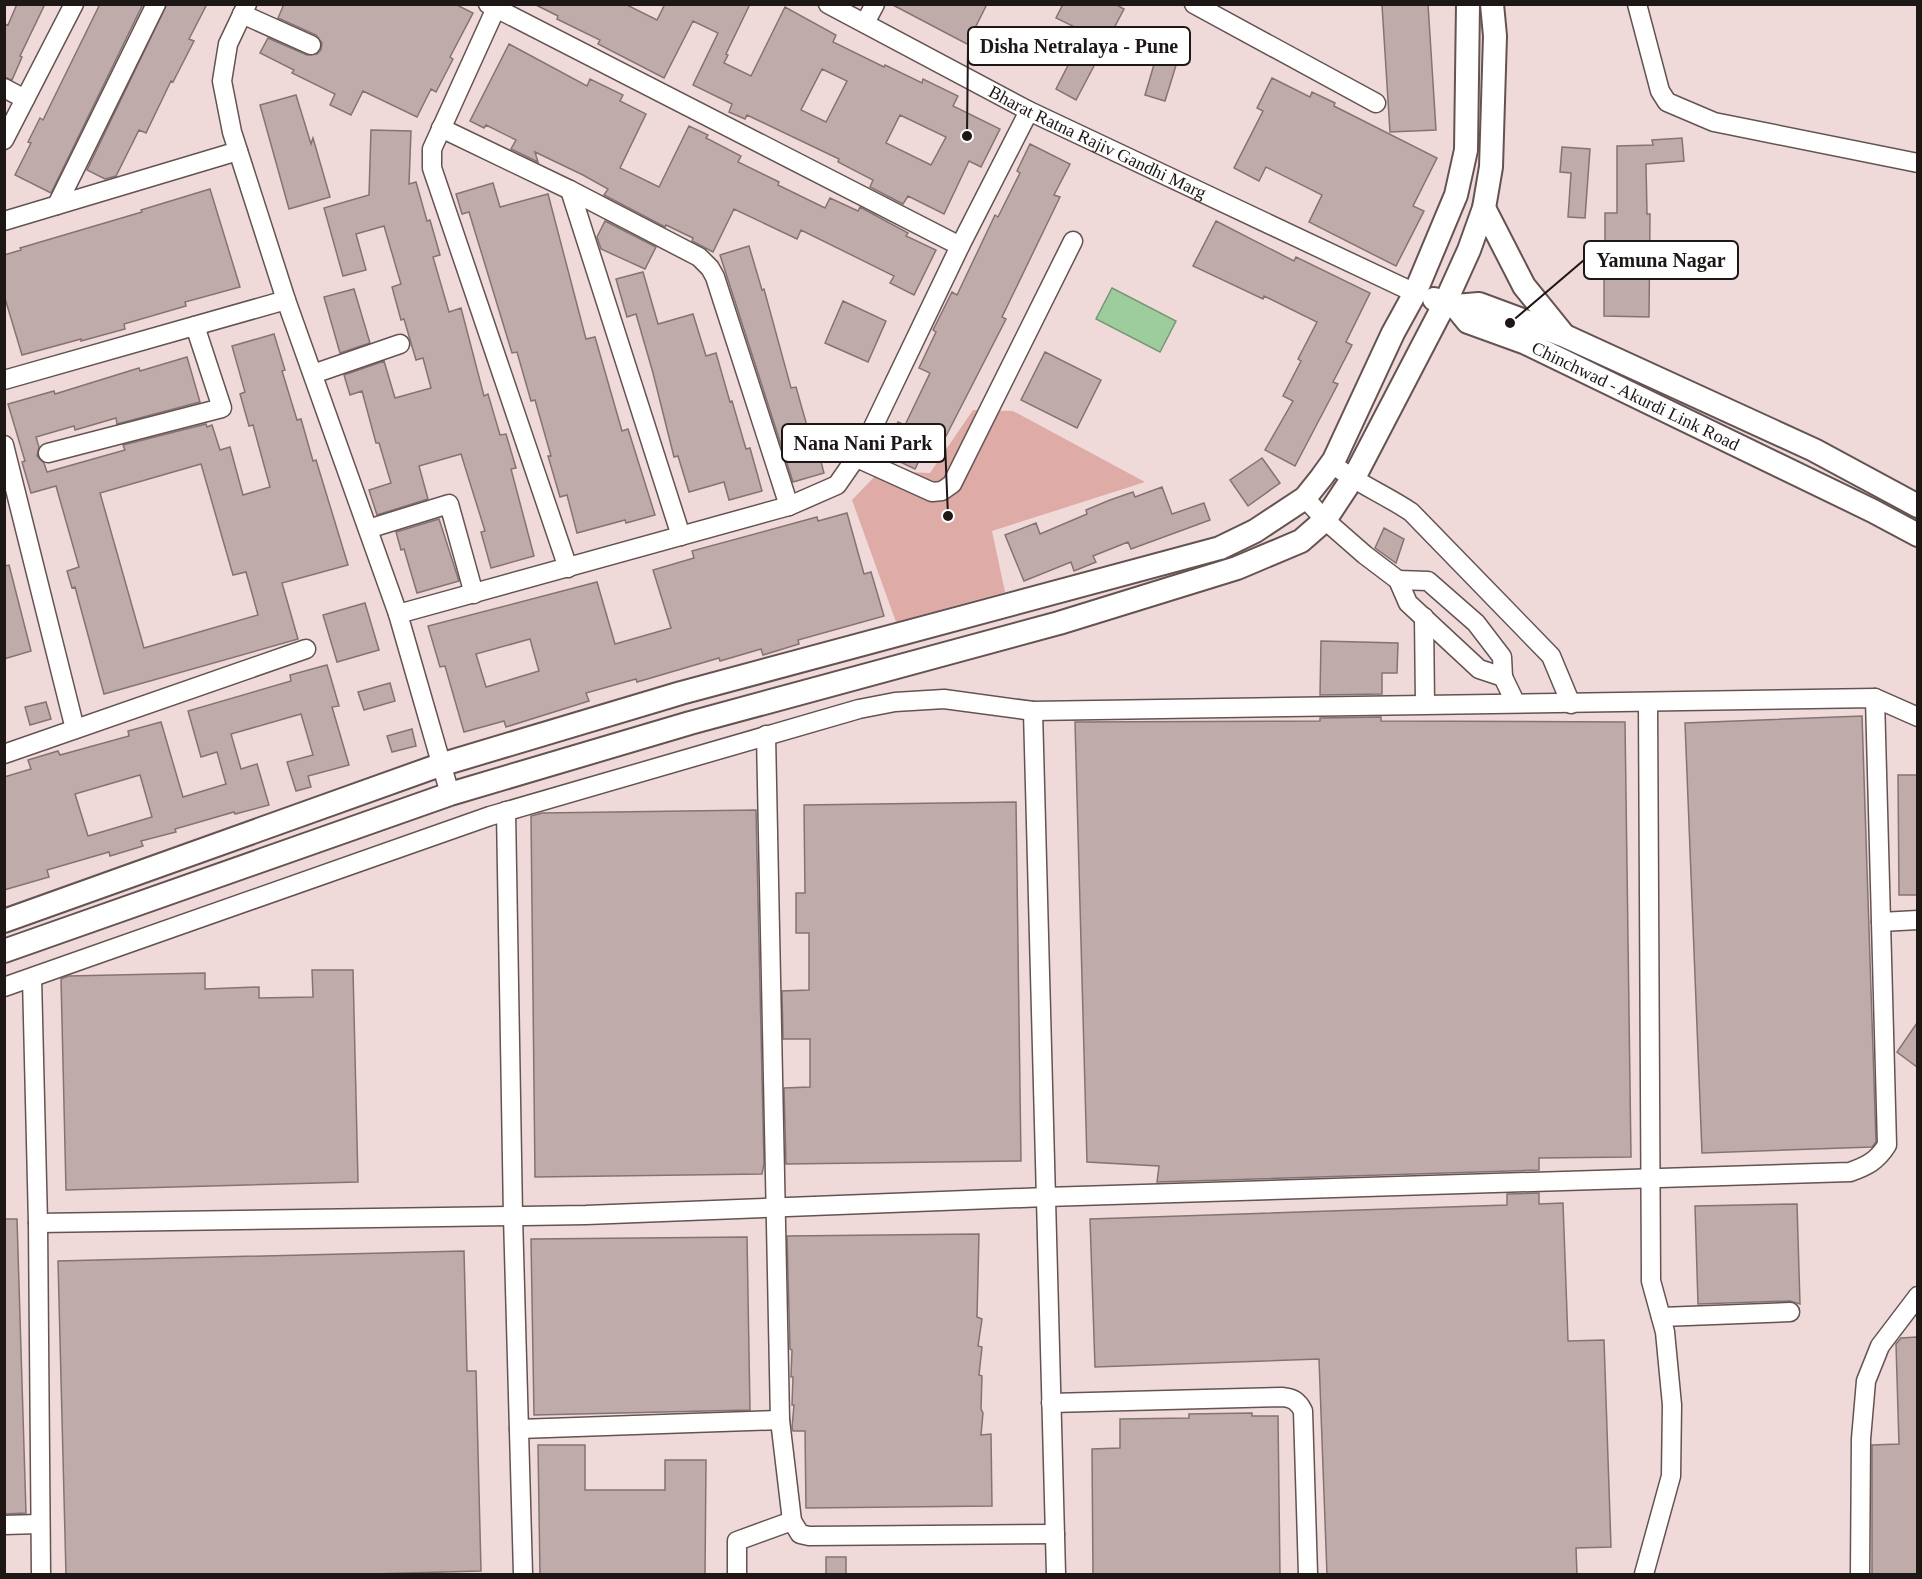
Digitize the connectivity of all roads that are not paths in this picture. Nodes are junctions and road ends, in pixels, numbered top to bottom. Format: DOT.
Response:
graph roads {
  1 [pos="74,4"];
  2 [pos="156,4"];
  3 [pos="828,4"];
  4 [pos="875,4"];
  5 [pos="1194,4"];
  6 [pos="1468,4"];
  7 [pos="1492,4"];
  8 [pos="1637,4"];
  9 [pos="492,6"];
  10 [pos="244,9"];
  11 [pos="865,23"];
  12 [pos="311,45"];
  13 [pos="4,88"];
  14 [pos="25,99"];
  15 [pos="1376,103"];
  16 [pos="1029,111"];
  17 [pos="441,128"];
  18 [pos="4,140"];
  19 [pos="238,151"];
  20 [pos="1917,163"];
  21 [pos="570,190"];
  22 [pos="57,205"];
  23 [pos="1484,208"];
  24 [pos="4,221"];
  25 [pos="1072,241"];
  26 [pos="960,246"];
  27 [pos="1415,293"];
  28 [pos="286,300"];
  29 [pos="1450,304"];
  30 [pos="195,326"];
  31 [pos="1565,336"];
  32 [pos="400,344"];
  33 [pos="313,374"];
  34 [pos="4,380"];
  35 [pos="4,446"];
  36 [pos="48,453"];
  37 [pos="857,458"];
  38 [pos="1331,463"];
  39 [pos="1352,479"];
  40 [pos="1305,498"];
  41 [pos="1917,505"];
  42 [pos="789,506"];
  43 [pos="1325,520"];
  44 [pos="368,529"];
  45 [pos="1917,535"];
  46 [pos="681,536"];
  47 [pos="568,568"];
  48 [pos="1398,580"];
  49 [pos="474,594"];
  50 [pos="398,614"];
  51 [pos="1424,616"];
  52 [pos="306,649"];
  53 [pos="1503,677"];
  54 [pos="1875,698"];
  55 [pos="1515,702"];
  56 [pos="1648,702"];
  57 [pos="1425,704"];
  58 [pos="1571,704"];
  59 [pos="1033,711"];
  60 [pos="1917,717"];
  61 [pos="75,729"];
  62 [pos="766,735"];
  63 [pos="4,754"];
  64 [pos="440,765"];
  65 [pos="450,794"];
  66 [pos="506,811"];
  67 [pos="1917,920"];
  68 [pos="4,921"];
  69 [pos="1881,922"];
  70 [pos="4,951"];
  71 [pos="32,978"];
  72 [pos="4,987"];
  73 [pos="1649,1178"];
  74 [pos="1046,1197"];
  75 [pos="774,1207"];
  76 [pos="513,1216"];
  77 [pos="38,1223"];
  78 [pos="1917,1296"];
  79 [pos="1790,1312"];
  80 [pos="1661,1317"];
  81 [pos="1051,1403"];
  82 [pos="780,1420"];
  83 [pos="519,1429"];
  84 [pos="792,1521"];
  85 [pos="39,1524"];
  86 [pos="4,1525"];
  87 [pos="1055,1534"];
  88 [pos="41,1575"];
  89 [pos="524,1575"];
  90 [pos="737,1575"];
  91 [pos="1056,1575"];
  92 [pos="1308,1575"];
  93 [pos="1644,1575"];
  94 [pos="1860,1575"];
  1 -- 14 [label="street"];
  2 -- 22 [label="street"];
  3 -- 11 [label="street, Bharat Ratna Rajiv Gandhi Marg"];
  4 -- 11 [label="street"];
  5 -- 15 [label="street"];
  6 -- 27 [label="main road"];
  7 -- 23 [label="main road"];
  8 -- 20 [label="street"];
  9 -- 17 [label="street"];
  9 -- 26 [label="street"];
  10 -- 12 [label="street"];
  10 -- 19 [label="street"];
  11 -- 16 [label="street, Bharat Ratna Rajiv Gandhi Marg"];
  13 -- 14 [label="street"];
  14 -- 18 [label="street"];
  16 -- 26 [label="street"];
  16 -- 27 [label="street, Bharat Ratna Rajiv Gandhi Marg"];
  17 -- 21 [label="street"];
  17 -- 47 [label="street"];
  19 -- 22 [label="street"];
  19 -- 28 [label="street"];
  21 -- 42 [label="street"];
  21 -- 46 [label="street"];
  22 -- 24 [label="street"];
  23 -- 29 [label="main road"];
  23 -- 31 [label="main road"];
  25 -- 37 [label="street"];
  26 -- 37 [label="street"];
  27 -- 29 [label="main road"];
  27 -- 38 [label="main road"];
  28 -- 30 [label="street"];
  28 -- 33 [label="street"];
  29 -- 31 [label="main road, Chinchwad - Akurdi Link Road"];
  29 -- 39 [label="main road"];
  29 -- 45 [label="main road, Chinchwad - Akurdi Link Road"];
  30 -- 34 [label="street"];
  30 -- 36 [label="street"];
  31 -- 41 [label="main road, Chinchwad - Akurdi Link Road"];
  32 -- 33 [label="street"];
  33 -- 44 [label="street"];
  35 -- 61 [label="street"];
  37 -- 42 [label="street"];
  38 -- 39 [label="street"];
  38 -- 40 [label="main road"];
  39 -- 43 [label="main road"];
  39 -- 58 [label="street"];
  40 -- 43 [label="street"];
  40 -- 64 [label="main road"];
  42 -- 46 [label="street"];
  43 -- 48 [label="street"];
  43 -- 65 [label="main road"];
  44 -- 49 [label="street"];
  44 -- 50 [label="street"];
  46 -- 47 [label="street"];
  47 -- 49 [label="street"];
  48 -- 51 [label="street"];
  48 -- 53 [label="street"];
  49 -- 50 [label="street"];
  50 -- 64 [label="street"];
  51 -- 53 [label="street"];
  51 -- 57 [label="street"];
  52 -- 61 [label="street"];
  53 -- 55 [label="street"];
  54 -- 56 [label="street"];
  54 -- 60 [label="street"];
  54 -- 69 [label="street"];
  55 -- 57 [label="street"];
  55 -- 58 [label="street"];
  56 -- 58 [label="street"];
  56 -- 73 [label="street"];
  57 -- 59 [label="street"];
  59 -- 62 [label="street"];
  59 -- 74 [label="street"];
  61 -- 63 [label="street"];
  62 -- 66 [label="street"];
  62 -- 75 [label="street"];
  64 -- 65 [label="street"];
  64 -- 68 [label="main road"];
  65 -- 70 [label="main road"];
  66 -- 71 [label="street"];
  66 -- 76 [label="street"];
  67 -- 69 [label="street"];
  69 -- 73 [label="street"];
  71 -- 72 [label="street"];
  71 -- 77 [label="street"];
  73 -- 74 [label="street"];
  73 -- 80 [label="street"];
  74 -- 75 [label="street"];
  74 -- 81 [label="street"];
  75 -- 76 [label="street"];
  75 -- 82 [label="street"];
  76 -- 77 [label="street"];
  76 -- 83 [label="street"];
  77 -- 85 [label="street"];
  78 -- 94 [label="street"];
  79 -- 80 [label="street"];
  80 -- 93 [label="street"];
  81 -- 87 [label="street"];
  81 -- 92 [label="street"];
  82 -- 83 [label="street"];
  82 -- 84 [label="street"];
  83 -- 89 [label="street"];
  84 -- 87 [label="street"];
  84 -- 90 [label="street"];
  85 -- 86 [label="street"];
  85 -- 88 [label="street"];
  87 -- 91 [label="street"];
}
